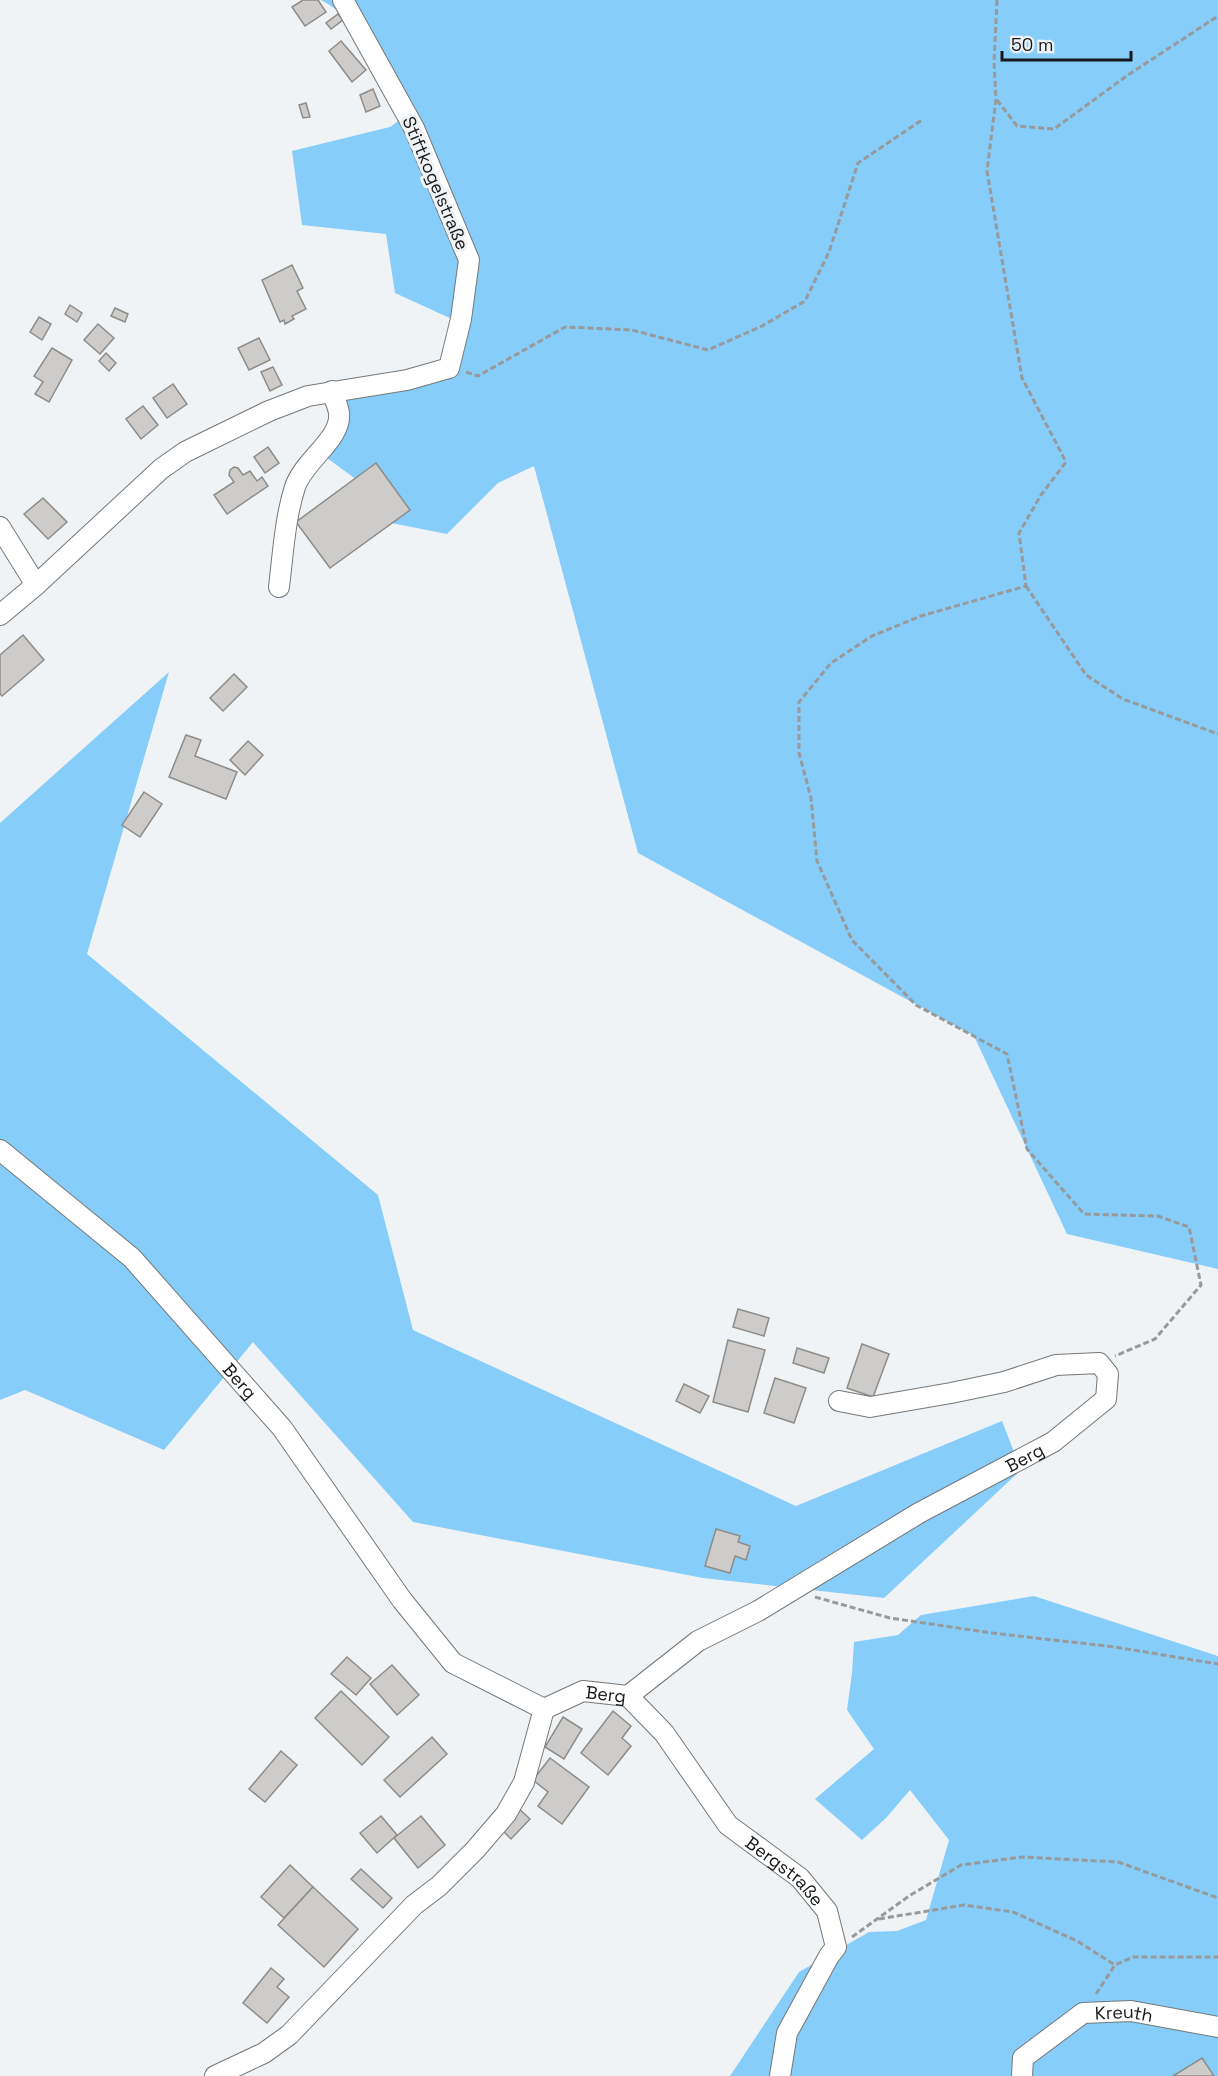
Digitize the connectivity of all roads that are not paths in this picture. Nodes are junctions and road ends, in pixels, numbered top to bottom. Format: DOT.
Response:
graph roads {
  1 [pos="343,0"];
  2 [pos="332,391"];
  3 [pos="0,527"];
  4 [pos="36,585"];
  5 [pos="279,587"];
  6 [pos="0,615"];
  7 [pos="0,1150"];
  8 [pos="839,1401"];
  9 [pos="628,1696"];
  10 [pos="544,1709"];
  11 [pos="1218,2027"];
  12 [pos="215,2076"];
  13 [pos="780,2076"];
  14 [pos="1022,2076"];
  1 -- 2 [label="street, Stiftkogelstraße"];
  2 -- 4 [label="street"];
  2 -- 5 [label="street"];
  3 -- 4 [label="street"];
  4 -- 6 [label="street"];
  7 -- 10 [label="street, Berg"];
  8 -- 9 [label="street, Berg"];
  9 -- 10 [label="street, Berg"];
  9 -- 13 [label="street, Bergstraße"];
  10 -- 12 [label="street"];
  11 -- 14 [label="street, Kreuth"];
}
